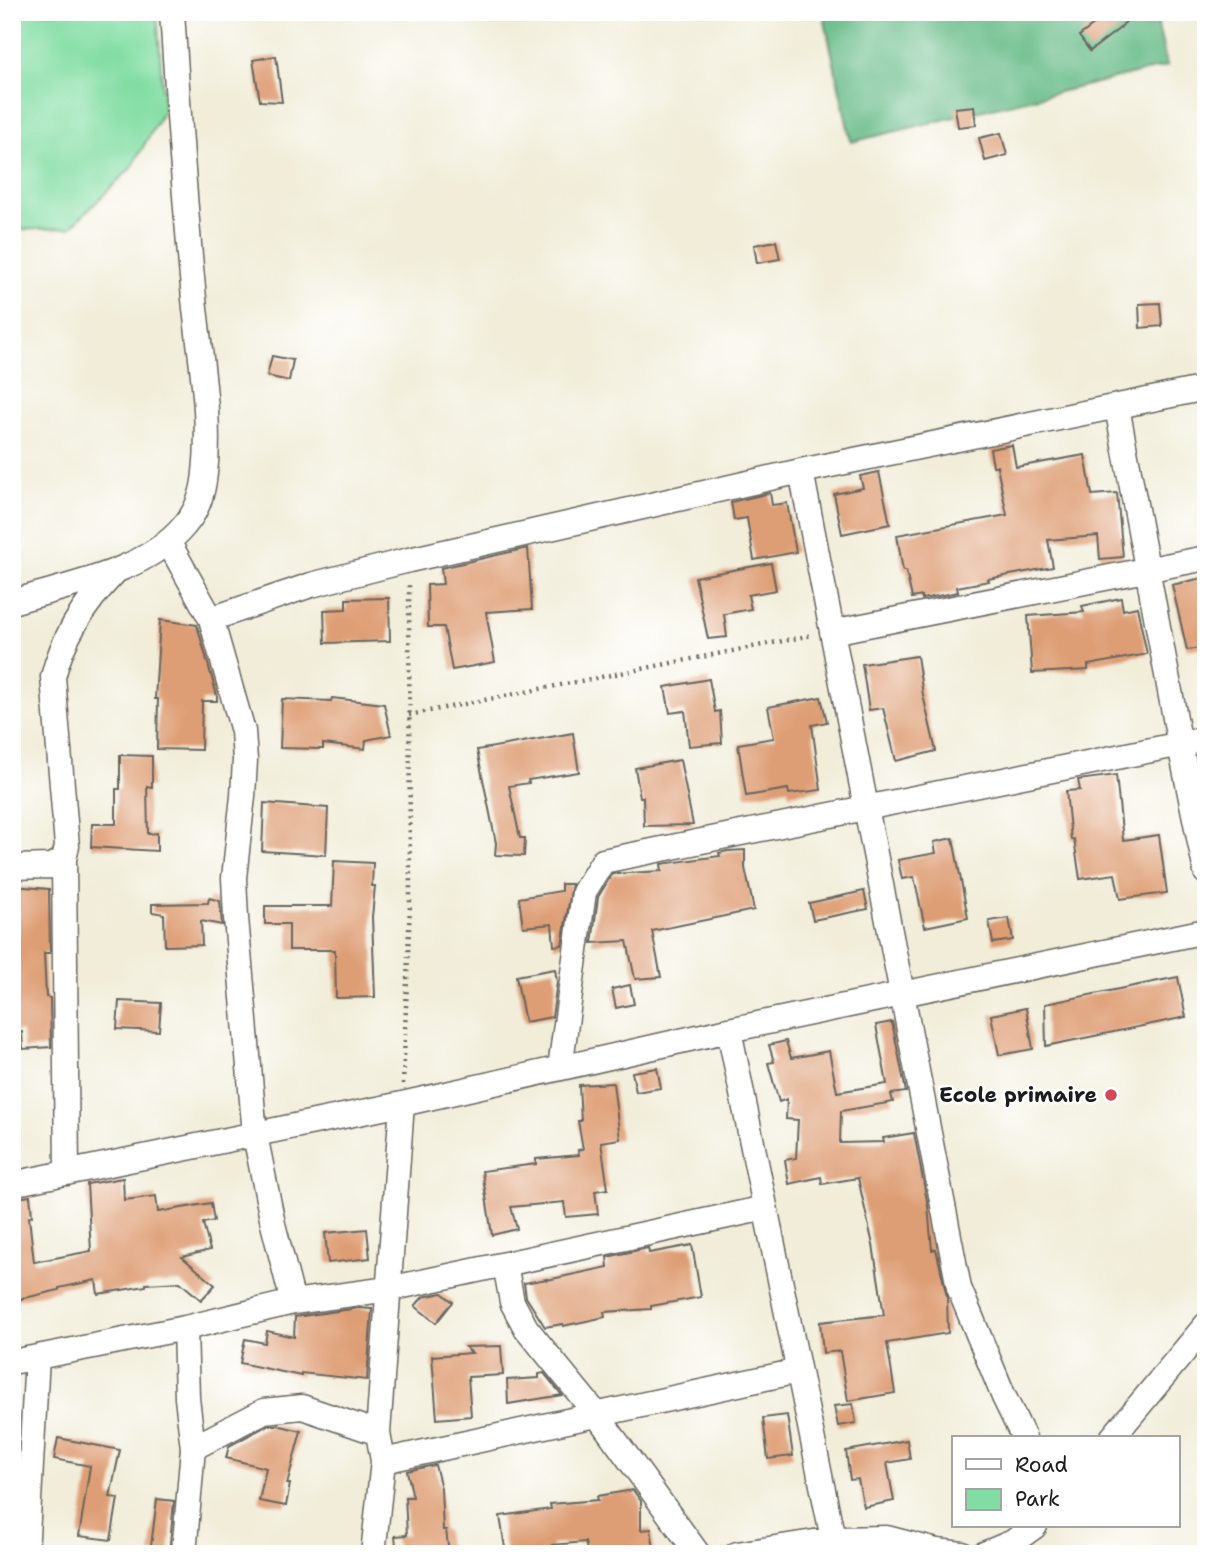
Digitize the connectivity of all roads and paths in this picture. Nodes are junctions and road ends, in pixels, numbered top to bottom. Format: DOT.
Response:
graph roads {
  1 [pos="172,12"];
  2 [pos="1206,388"];
  3 [pos="1118,407"];
  4 [pos="801,471"];
  5 [pos="169,543"];
  6 [pos="1206,558"];
  7 [pos="409,560"];
  8 [pos="117,570"];
  9 [pos="1147,570"];
  10 [pos="12,602"];
  11 [pos="211,619"];
  12 [pos="832,632"];
  13 [pos="409,715"];
  14 [pos="1206,739"];
  15 [pos="1180,745"];
  16 [pos="867,809"];
  17 [pos="64,859"];
  18 [pos="12,867"];
  19 [pos="1206,872"];
  20 [pos="1206,931"];
  21 [pos="903,994"];
  22 [pos="729,1030"];
  23 [pos="560,1068"];
  24 [pos="402,1104"];
  25 [pos="255,1135"];
  26 [pos="67,1173"];
  27 [pos="12,1184"];
  28 [pos="765,1208"];
  29 [pos="505,1264"];
  30 [pos="389,1289"];
  31 [pos="293,1302"];
  32 [pos="1206,1325"];
  33 [pos="185,1328"];
  34 [pos="37,1357"];
  35 [pos="12,1362"];
  36 [pos="799,1371"];
  37 [pos="597,1415"];
  38 [pos="378,1433"];
  39 [pos="1023,1436"];
  40 [pos="1114,1436"];
  41 [pos="192,1448"];
  42 [pos="383,1461"];
  43 [pos="1032,1528"];
  44 [pos="1039,1528"];
  45 [pos="833,1539"];
  46 [pos="26,1554"];
  47 [pos="184,1554"];
  48 [pos="373,1554"];
  49 [pos="698,1554"];
  50 [pos="737,1554"];
  51 [pos="962,1554"];
  52 [pos="984,1554"];
  53 [pos="1024,1554"];
  1 -- 5 [label="street"];
  2 -- 3 [label="street"];
  3 -- 4 [label="street"];
  3 -- 9 [label="street"];
  4 -- 7 [label="street"];
  4 -- 12 [label="street"];
  5 -- 8 [label="street"];
  5 -- 11 [label="street"];
  6 -- 9 [label="street"];
  7 -- 11 [label="street"];
  7 -- 13 [label="path"];
  8 -- 10 [label="street"];
  8 -- 17 [label="street"];
  9 -- 12 [label="street"];
  9 -- 15 [label="street"];
  11 -- 25 [label="street"];
  12 -- 13 [label="path"];
  12 -- 16 [label="street"];
  13 -- 24 [label="path"];
  14 -- 15 [label="street"];
  15 -- 16 [label="street"];
  15 -- 19 [label="street"];
  16 -- 21 [label="street"];
  16 -- 23 [label="street"];
  17 -- 18 [label="street"];
  17 -- 26 [label="street"];
  20 -- 21 [label="street"];
  21 -- 22 [label="street"];
  21 -- 39 [label="street"];
  22 -- 23 [label="street"];
  22 -- 28 [label="street"];
  23 -- 24 [label="street"];
  24 -- 25 [label="street"];
  24 -- 30 [label="street"];
  25 -- 26 [label="street"];
  25 -- 31 [label="street"];
  26 -- 27 [label="street"];
  28 -- 29 [label="street"];
  28 -- 36 [label="street"];
  29 -- 30 [label="street"];
  29 -- 37 [label="street"];
  30 -- 31 [label="street"];
  30 -- 38 [label="street"];
  31 -- 33 [label="street"];
  32 -- 40 [label="street"];
  33 -- 34 [label="street"];
  33 -- 41 [label="street"];
  34 -- 35 [label="street"];
  34 -- 46 [label="street"];
  36 -- 37 [label="street"];
  36 -- 45 [label="street"];
  37 -- 42 [label="street"];
  37 -- 49 [label="street"];
  38 -- 41 [label="street"];
  38 -- 42 [label="street"];
  41 -- 47 [label="street"];
  42 -- 48 [label="street"];
  43 -- 52 [label="street"];
  44 -- 53 [label="street"];
  45 -- 50 [label="street"];
  45 -- 51 [label="street"];
}
